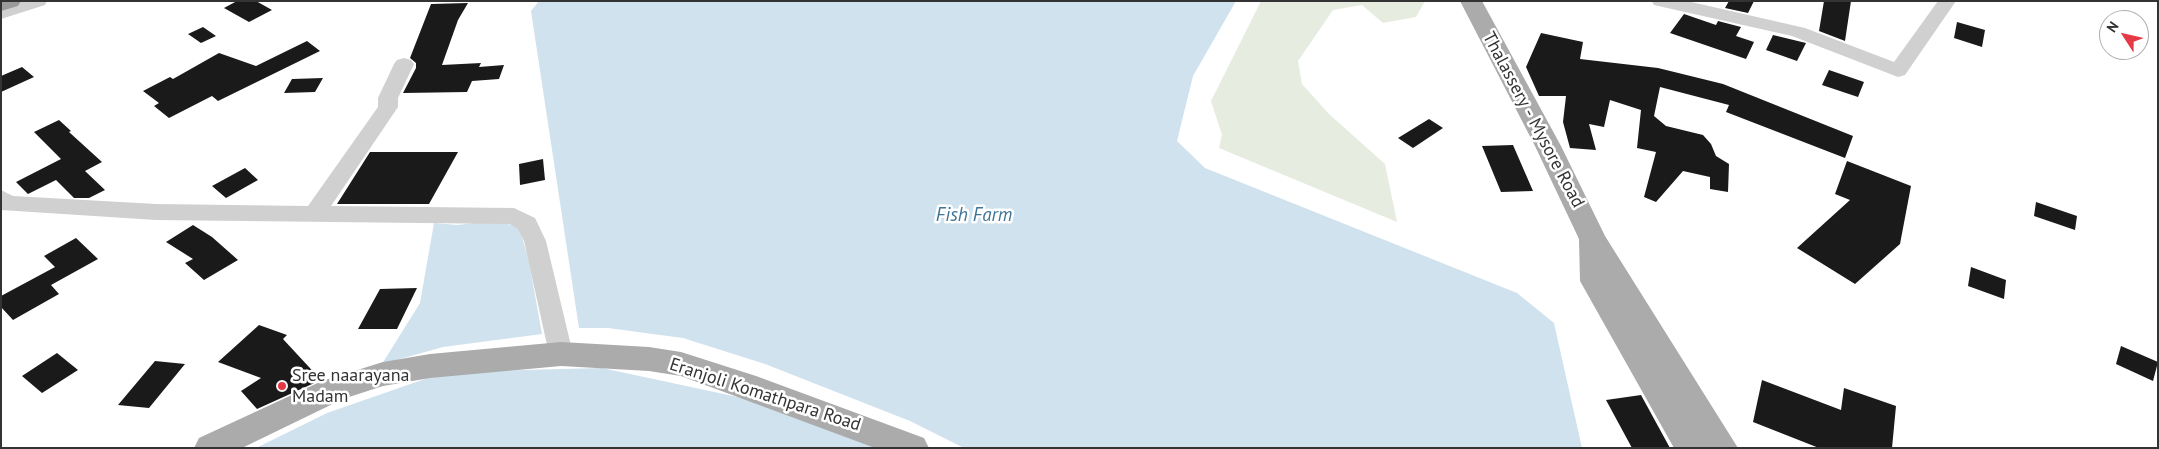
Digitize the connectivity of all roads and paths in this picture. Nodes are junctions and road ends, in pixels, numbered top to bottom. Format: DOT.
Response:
graph roads {
  1 [pos="10,1"];
  2 [pos="38,1"];
  3 [pos="1471,1"];
  4 [pos="1661,1"];
  5 [pos="1946,1"];
  6 [pos="1,4"];
  7 [pos="1,13"];
  8 [pos="404,64"];
  9 [pos="1,198"];
  10 [pos="314,213"];
  11 [pos="1593,239"];
  12 [pos="561,354"];
  13 [pos="210,448"];
  14 [pos="913,448"];
  15 [pos="1690,448"];
  16 [pos="1722,448"];
  1 -- 6 [label="highway"];
  2 -- 7 [label="street"];
  3 -- 11 [label="main road, Thalassery - Mysore Road"];
  4 -- 5 [label="street"];
  8 -- 10 [label="street"];
  9 -- 10 [label="street"];
  10 -- 12 [label="street"];
  11 -- 15 [label="main road"];
  11 -- 16 [label="main road, Thalassery - Mysore Road"];
  12 -- 13 [label="main road, Eranjoli Komathpara Road"];
  12 -- 14 [label="main road, Eranjoli Komathpara Road"];
}
